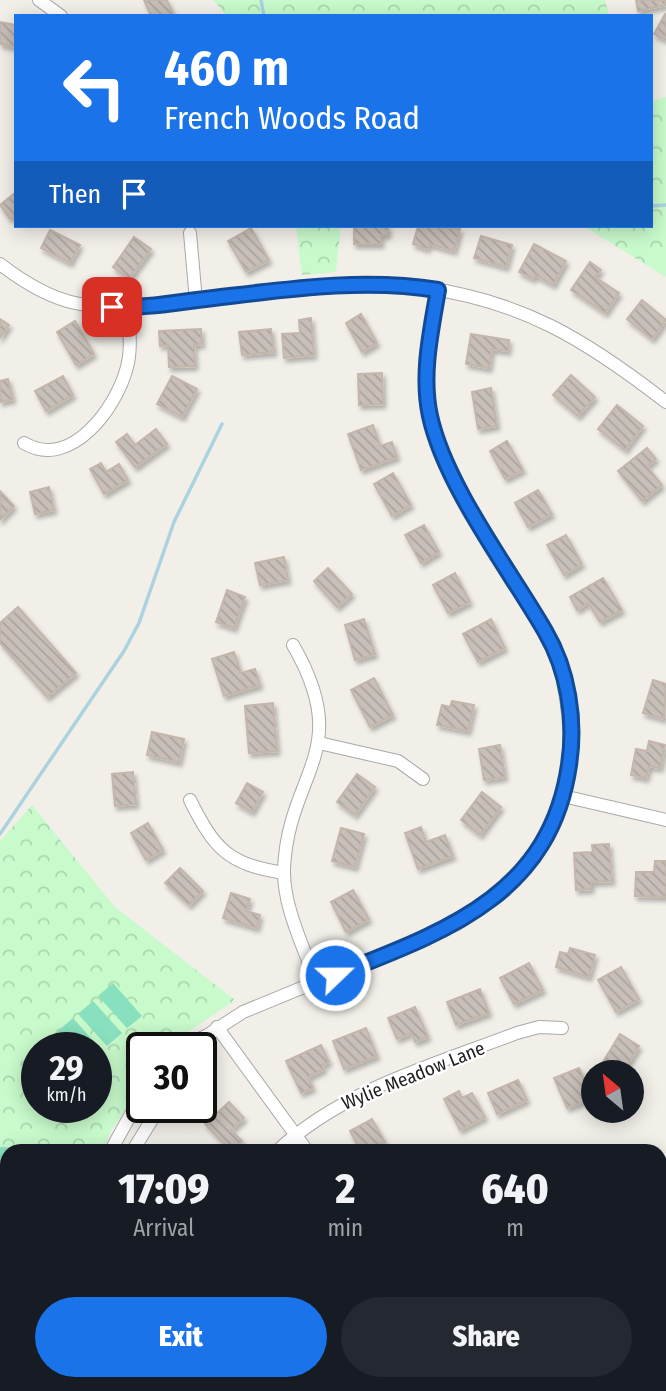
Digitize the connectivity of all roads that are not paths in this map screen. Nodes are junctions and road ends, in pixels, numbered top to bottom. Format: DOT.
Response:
graph roads {
  1 [pos="39,0"];
  2 [pos="58,14"];
  3 [pos="190,233"];
  4 [pos="0,264"];
  5 [pos="438,290"];
  6 [pos="196,300"];
  7 [pos="128,308"];
  8 [pos="666,402"];
  9 [pos="24,443"];
  10 [pos="293,645"];
  11 [pos="319,743"];
  12 [pos="423,779"];
  13 [pos="563,796"];
  14 [pos="190,800"];
  15 [pos="666,820"];
  16 [pos="284,873"];
  17 [pos="316,982"];
  18 [pos="217,1027"];
  19 [pos="562,1028"];
  20 [pos="211,1032"];
  21 [pos="126,1123"];
  22 [pos="150,1123"];
  23 [pos="296,1133"];
  24 [pos="114,1144"];
  25 [pos="137,1144"];
  26 [pos="284,1144"];
  27 [pos="303,1144"];
  1 -- 2 [label="street"];
  3 -- 6 [label="street"];
  4 -- 7 [label="street"];
  5 -- 6 [label="street"];
  5 -- 8 [label="street"];
  5 -- 13 [label="street"];
  6 -- 7 [label="street"];
  7 -- 9 [label="street"];
  10 -- 11 [label="street"];
  11 -- 12 [label="street"];
  11 -- 16 [label="street"];
  13 -- 15 [label="street"];
  13 -- 17 [label="street"];
  14 -- 16 [label="street"];
  16 -- 17 [label="street"];
  17 -- 18 [label="street"];
  18 -- 20 [label="street"];
  18 -- 23 [label="street"];
  19 -- 23 [label="street, Wylie Meadow Lane"];
  21 -- 24 [label="street"];
  22 -- 25 [label="street"];
  23 -- 26 [label="street, Wylie Meadow Lane"];
  23 -- 27 [label="street"];
}
